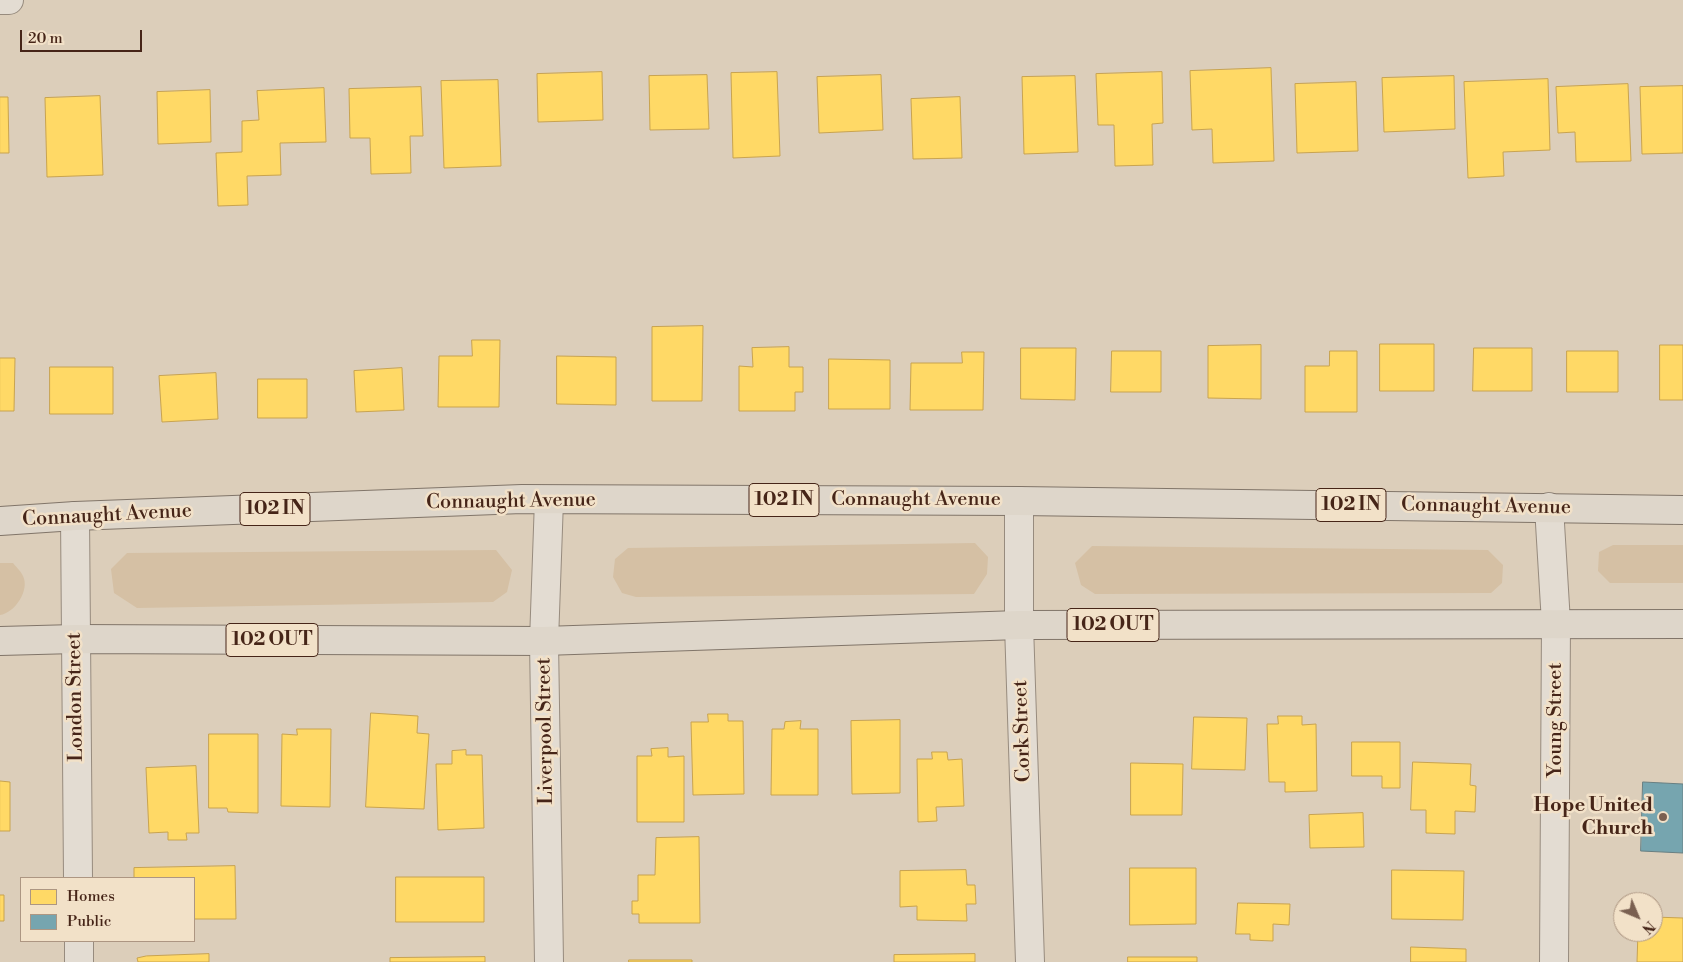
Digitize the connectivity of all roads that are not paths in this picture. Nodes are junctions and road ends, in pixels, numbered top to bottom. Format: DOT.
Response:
graph roads {
  1 [pos="0,0"];
  2 [pos="8,0"];
  3 [pos="549,500"];
  4 [pos="1018,501"];
  5 [pos="1549,507"];
  6 [pos="1683,510"];
  7 [pos="75,516"];
  8 [pos="0,521"];
  9 [pos="1556,623"];
  10 [pos="1683,624"];
  11 [pos="1019,625"];
  12 [pos="75,639"];
  13 [pos="0,641"];
  14 [pos="544,641"];
  15 [pos="78,877"];
  16 [pos="79,942"];
  17 [pos="79,962"];
  18 [pos="549,962"];
  19 [pos="1030,962"];
  20 [pos="1554,962"];
  1 -- 2 [label="street"];
  3 -- 4 [label="main road, Connaught Avenue / 102 IN"];
  3 -- 7 [label="main road, Connaught Avenue / 102 IN"];
  3 -- 14 [label="street, Liverpool Street"];
  4 -- 5 [label="main road, Connaught Avenue / 102 IN"];
  4 -- 11 [label="street, Cork Street"];
  5 -- 6 [label="main road, Connaught Avenue / 102 IN"];
  5 -- 9 [label="street, Young Street"];
  7 -- 8 [label="main road, Connaught Avenue / 102 IN"];
  7 -- 12 [label="street, London Street"];
  9 -- 10 [label="main road, 102 OUT"];
  9 -- 11 [label="main road, 102 OUT"];
  9 -- 20 [label="street, Young Street"];
  11 -- 14 [label="main road, 102 OUT"];
  11 -- 19 [label="street, Cork Street"];
  12 -- 13 [label="main road, 102 OUT"];
  12 -- 14 [label="main road, 102 OUT"];
  12 -- 15 [label="street, London Street"];
  14 -- 18 [label="street, Liverpool Street"];
  16 -- 17 [label="street"];
}
